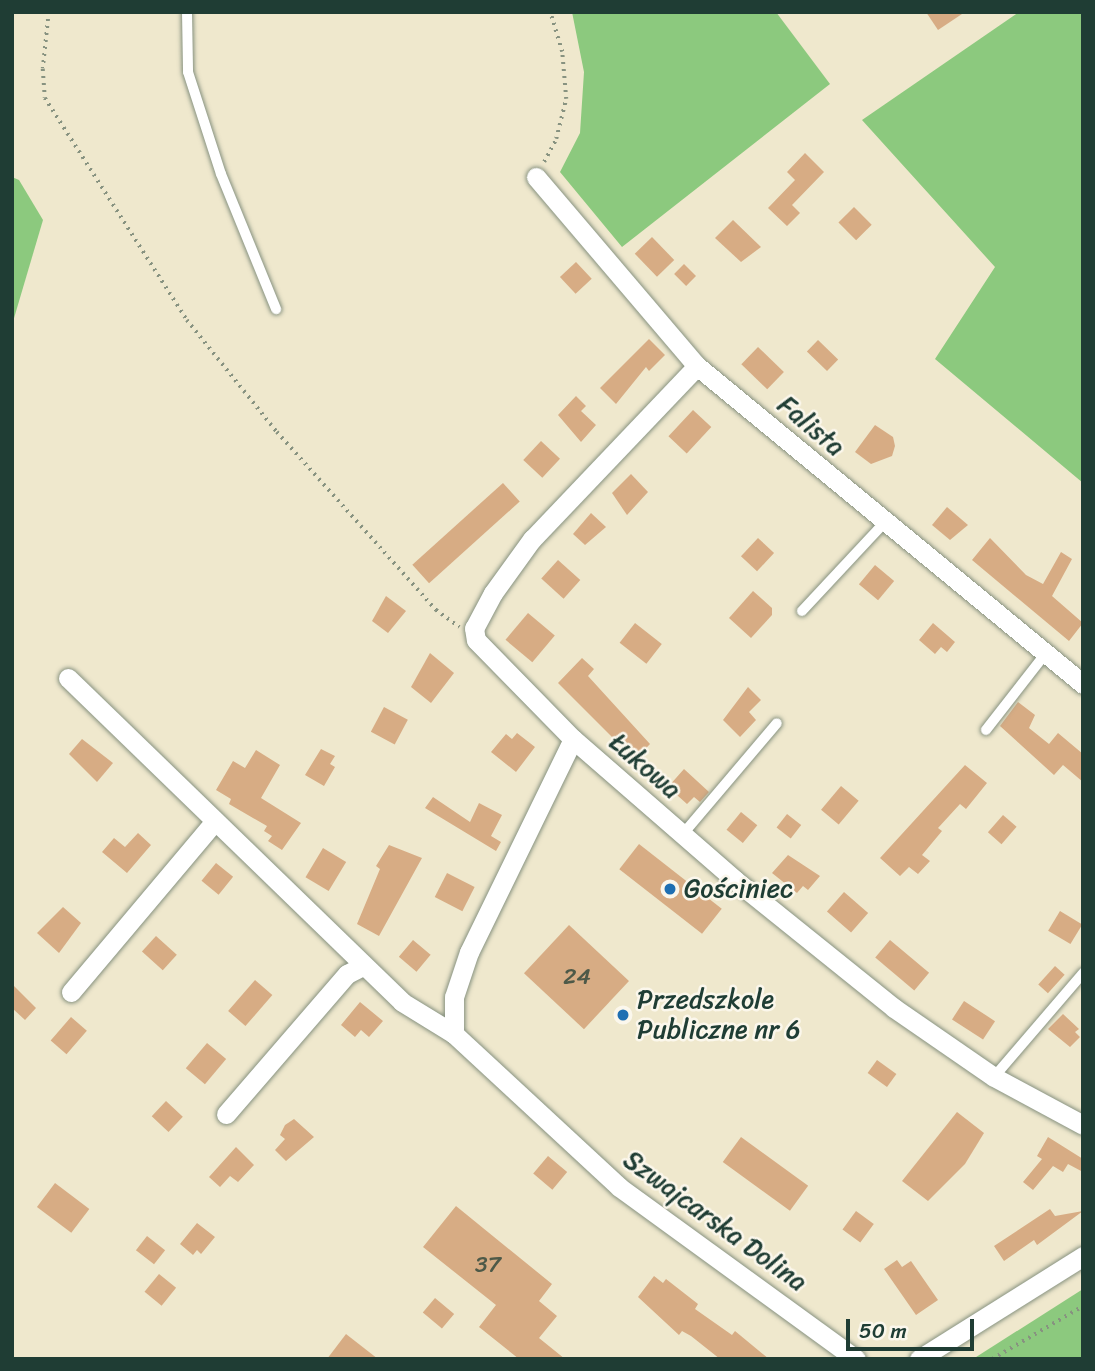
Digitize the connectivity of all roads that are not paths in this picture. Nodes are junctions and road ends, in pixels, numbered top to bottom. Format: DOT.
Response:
graph roads {
  1 [pos="187,12"];
  2 [pos="536,177"];
  3 [pos="276,309"];
  4 [pos="697,366"];
  5 [pos="885,522"];
  6 [pos="802,611"];
  7 [pos="1046,653"];
  8 [pos="68,678"];
  9 [pos="1083,684"];
  10 [pos="777,723"];
  11 [pos="986,730"];
  12 [pos="573,738"];
  13 [pos="214,822"];
  14 [pos="682,834"];
  15 [pos="363,966"];
  16 [pos="1083,973"];
  17 [pos="71,992"];
  18 [pos="454,1034"];
  19 [pos="994,1077"];
  20 [pos="226,1114"];
  21 [pos="1083,1125"];
  22 [pos="1083,1256"];
  23 [pos="856,1359"];
  24 [pos="919,1359"];
  1 -- 3 [label="lane"];
  2 -- 4 [label="street, Falista"];
  4 -- 5 [label="street, Falista"];
  4 -- 12 [label="street, Łukowa"];
  5 -- 6 [label="lane"];
  5 -- 7 [label="street, Falista"];
  7 -- 9 [label="street, Falista"];
  7 -- 11 [label="lane"];
  8 -- 13 [label="street, Szwajcarska Dolina"];
  10 -- 14 [label="lane"];
  12 -- 14 [label="street, Łukowa"];
  12 -- 18 [label="street"];
  13 -- 15 [label="street, Szwajcarska Dolina"];
  13 -- 17 [label="street"];
  14 -- 19 [label="street, Łukowa"];
  15 -- 18 [label="street, Szwajcarska Dolina"];
  15 -- 20 [label="street"];
  16 -- 19 [label="lane"];
  18 -- 23 [label="street, Szwajcarska Dolina"];
  19 -- 21 [label="street, Łukowa"];
  22 -- 24 [label="street"];
}
